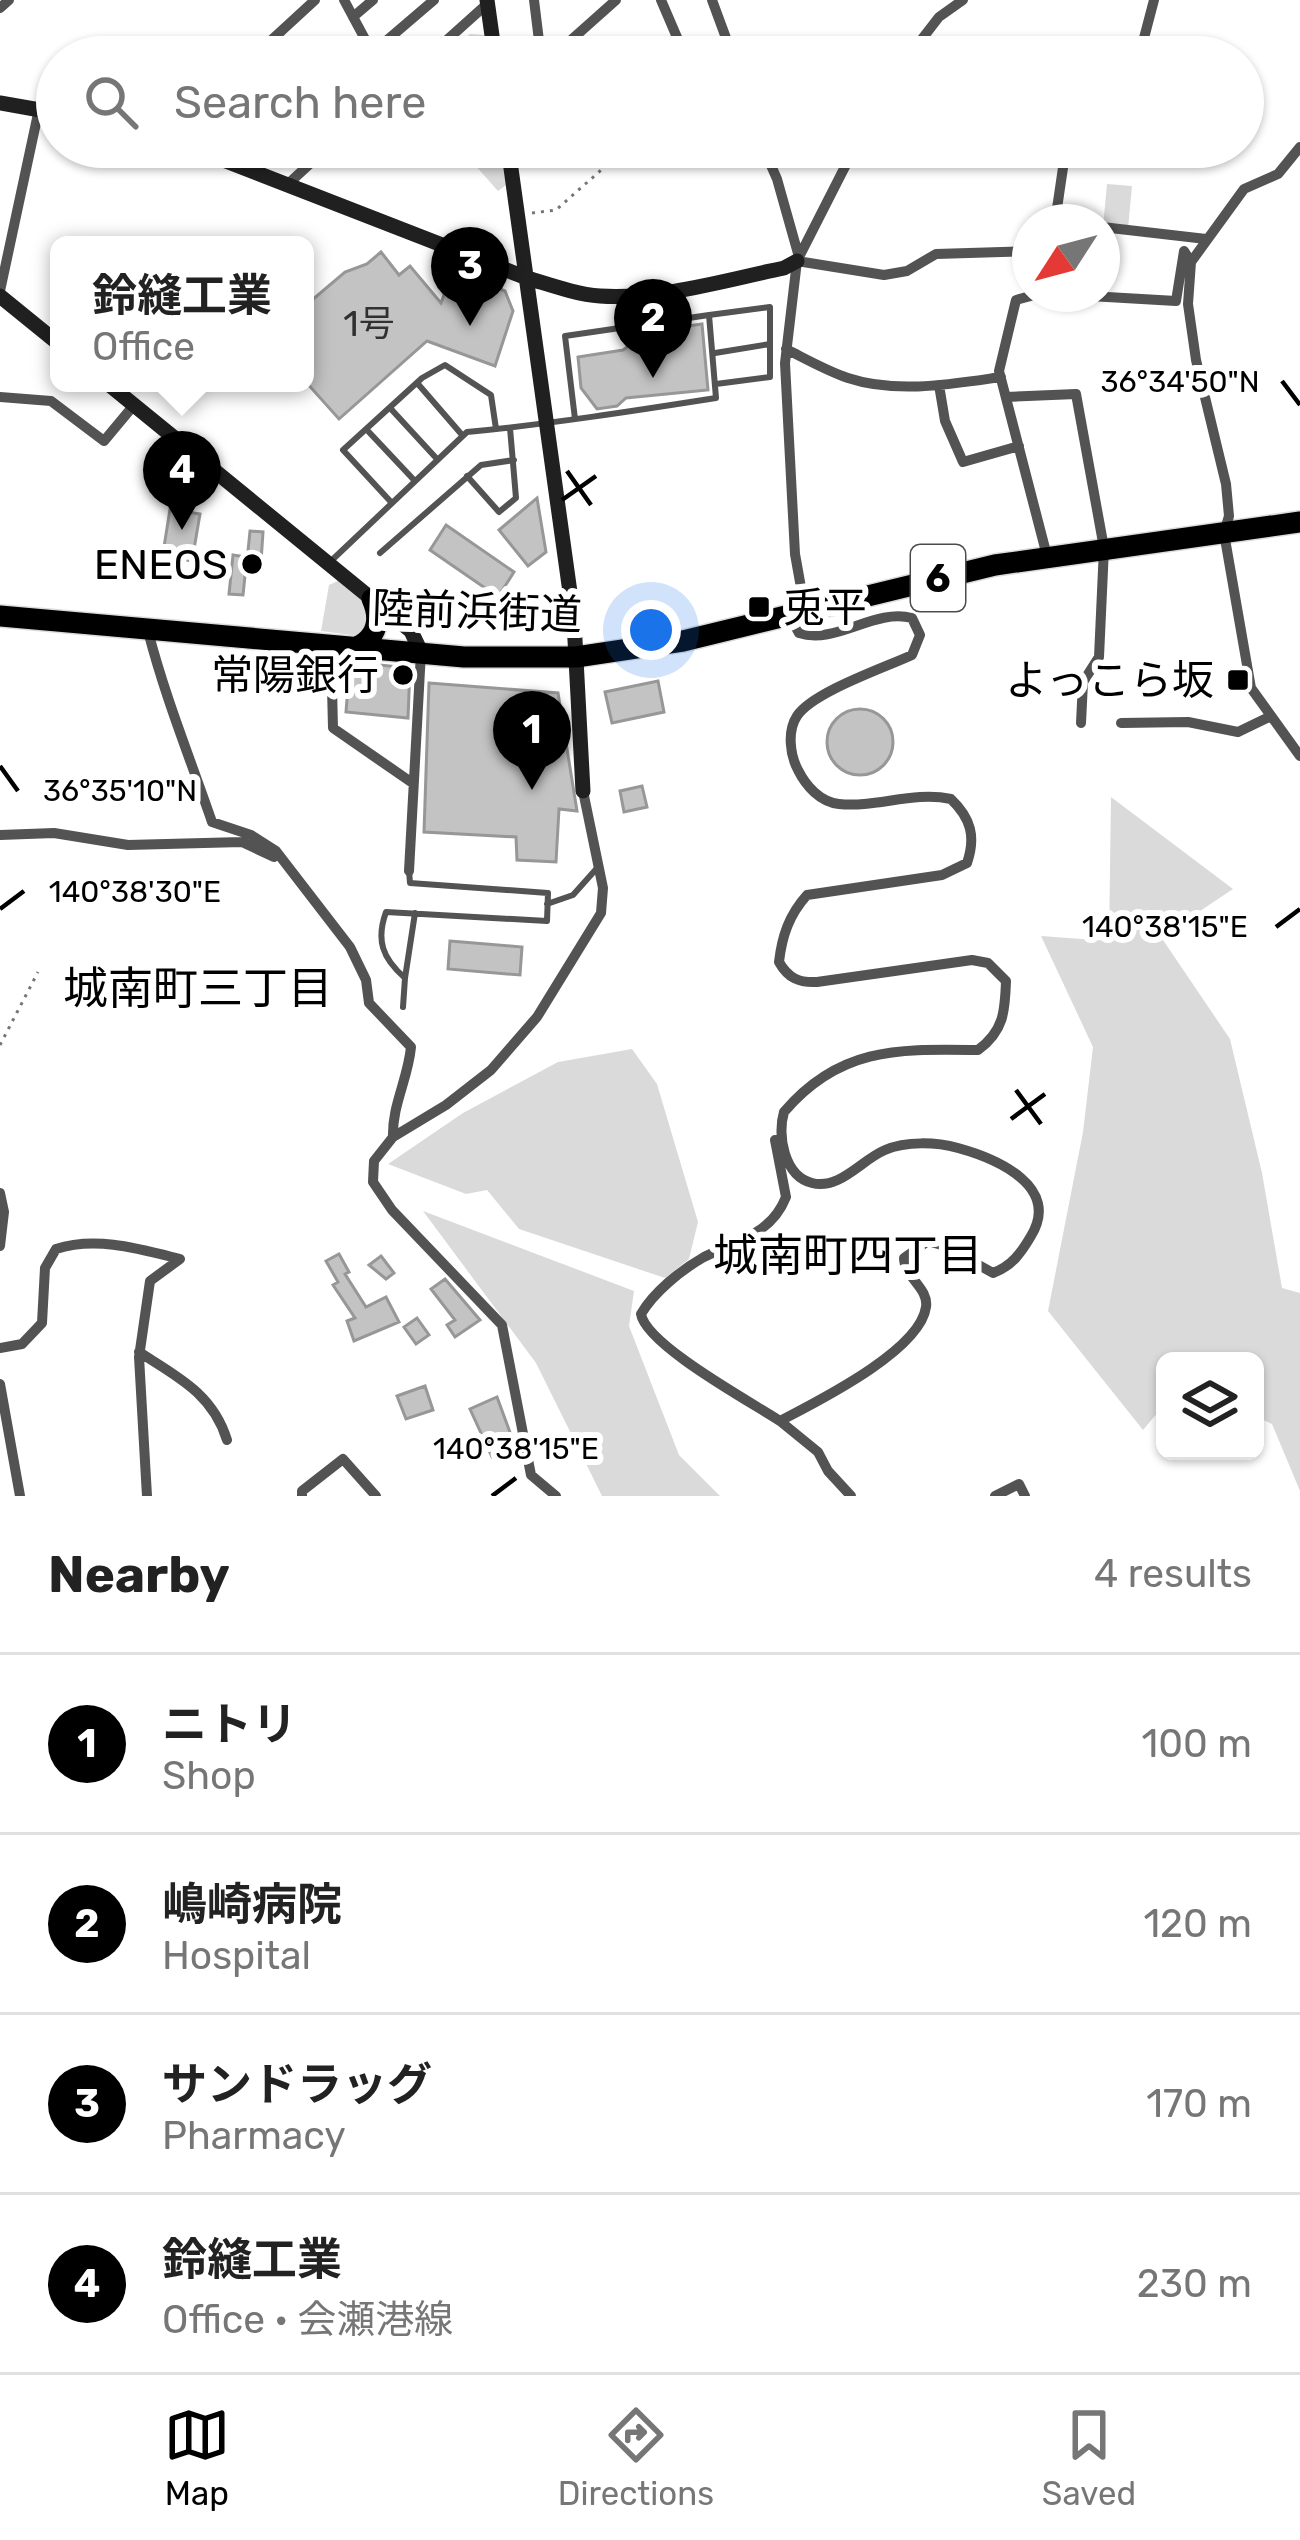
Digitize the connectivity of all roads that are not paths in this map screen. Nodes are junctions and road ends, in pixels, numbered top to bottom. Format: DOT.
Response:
graph roads {
  1 [pos="9,0"];
  2 [pos="291,0"];
  3 [pos="315,0"];
  4 [pos="344,0"];
  5 [pos="373,0"];
  6 [pos="434,0"];
  7 [pos="534,0"];
  8 [pos="616,0"];
  9 [pos="662,0"];
  10 [pos="712,0"];
  11 [pos="963,0"];
  12 [pos="1154,0"];
  13 [pos="487,2"];
  14 [pos="0,8"];
  15 [pos="302,12"];
  16 [pos="353,17"];
  17 [pos="276,36"];
  18 [pos="363,36"];
  19 [pos="394,36"];
  20 [pos="451,36"];
  21 [pos="492,36"];
  22 [pos="538,36"];
  23 [pos="576,36"];
  24 [pos="677,36"];
  25 [pos="725,36"];
  26 [pos="924,36"];
  27 [pos="1145,36"];
  28 [pos="0,103"];
  29 [pos="36,109"];
  30 [pos="36,123"];
  31 [pos="1300,147"];
  32 [pos="246,168"];
  33 [pos="305,168"];
  34 [pos="511,168"];
  35 [pos="773,168"];
  36 [pos="844,168"];
  37 [pos="1063,168"];
  38 [pos="288,184"];
  39 [pos="1058,204"];
  40 [pos="1120,228"];
  41 [pos="1206,239"];
  42 [pos="1012,252"];
  43 [pos="798,259"];
  44 [pos="1191,262"];
  45 [pos="527,278"];
  46 [pos="0,294"];
  47 [pos="1120,298"];
  48 [pos="1014,312"];
  49 [pos="709,315"];
  50 [pos="50,336"];
  51 [pos="770,344"];
  52 [pos="787,349"];
  53 [pos="715,353"];
  54 [pos="1001,377"];
  55 [pos="417,383"];
  56 [pos="716,384"];
  57 [pos="939,386"];
  58 [pos="117,392"];
  59 [pos="0,397"];
  60 [pos="1006,397"];
  61 [pos="134,405"];
  62 [pos="390,407"];
  63 [pos="575,419"];
  64 [pos="545,423"];
  65 [pos="510,427"];
  66 [pos="366,429"];
  67 [pos="496,429"];
  68 [pos="463,436"];
  69 [pos="1019,446"];
  70 [pos="437,459"];
  71 [pos="514,460"];
  72 [pos="467,476"];
  73 [pos="414,480"];
  74 [pos="392,502"];
  75 [pos="1300,522"];
  76 [pos="1224,533"];
  77 [pos="1103,548"];
  78 [pos="380,553"];
  79 [pos="1047,556"];
  80 [pos="329,563"];
  81 [pos="372,599"];
  82 [pos="797,613"];
  83 [pos="0,616"];
  84 [pos="146,626"];
  85 [pos="331,644"];
  86 [pos="357,647"];
  87 [pos="421,652"];
  88 [pos="576,657"];
  89 [pos="1269,717"];
  90 [pos="1082,723"];
  91 [pos="1121,723"];
  92 [pos="1300,756"];
  93 [pos="411,782"];
  94 [pos="584,790"];
  95 [pos="0,835"];
  96 [pos="282,860"];
  97 [pos="598,867"];
  98 [pos="409,871"];
  99 [pos="547,904"];
  100 [pos="415,914"];
  101 [pos="405,978"];
  102 [pos="403,1007"];
  103 [pos="784,1112"];
  104 [pos="393,1137"];
  105 [pos="0,1193"];
  106 [pos="0,1246"];
  107 [pos="0,1348"];
  108 [pos="140,1352"];
  109 [pos="0,1384"];
  110 [pos="780,1421"];
  111 [pos="227,1440"];
  112 [pos="145,1495"];
  113 [pos="20,1496"];
  114 [pos="302,1496"];
  115 [pos="376,1496"];
  116 [pos="556,1496"];
  117 [pos="851,1496"];
  118 [pos="995,1496"];
  119 [pos="1025,1496"];
  1 -- 14 [label="street"];
  2 -- 15 [label="street"];
  3 -- 15 [label="street"];
  4 -- 16 [label="street"];
  5 -- 16 [label="street"];
  6 -- 19 [label="street"];
  7 -- 22 [label="street"];
  8 -- 23 [label="street"];
  9 -- 24 [label="street"];
  10 -- 25 [label="street"];
  11 -- 26 [label="street"];
  12 -- 27 [label="street"];
  13 -- 20 [label="street"];
  13 -- 21 [label="street"];
  15 -- 17 [label="street"];
  16 -- 18 [label="street"];
  28 -- 29 [label="street"];
  30 -- 46 [label="street"];
  31 -- 41 [label="street"];
  32 -- 38 [label="street"];
  33 -- 38 [label="street"];
  34 -- 45 [label="street"];
  35 -- 43 [label="street"];
  36 -- 43 [label="street"];
  37 -- 39 [label="street"];
  38 -- 45 [label="street"];
  40 -- 41 [label="street"];
  41 -- 44 [label="street"];
  42 -- 43 [label="street"];
  43 -- 45 [label="street"];
  43 -- 52 [label="street"];
  44 -- 47 [label="street"];
  44 -- 76 [label="street"];
  45 -- 64 [label="street"];
  46 -- 50 [label="street"];
  48 -- 54 [label="street"];
  49 -- 51 [label="lane"];
  49 -- 53 [label="lane"];
  49 -- 63 [label="lane"];
  51 -- 53 [label="lane"];
  51 -- 56 [label="lane"];
  52 -- 57 [label="street"];
  52 -- 82 [label="street"];
  53 -- 56 [label="lane"];
  54 -- 57 [label="street"];
  54 -- 60 [label="street"];
  55 -- 62 [label="lane"];
  55 -- 67 [label="lane"];
  55 -- 68 [label="lane"];
  56 -- 63 [label="lane"];
  57 -- 69 [label="street"];
  58 -- 61 [label="street"];
  59 -- 61 [label="street"];
  60 -- 69 [label="street"];
  60 -- 77 [label="street"];
  61 -- 80 [label="street"];
  62 -- 66 [label="lane"];
  62 -- 70 [label="lane"];
  63 -- 64 [label="lane"];
  64 -- 65 [label="lane"];
  64 -- 88 [label="street"];
  65 -- 67 [label="lane"];
  65 -- 71 [label="lane"];
  66 -- 73 [label="lane"];
  66 -- 74 [label="lane"];
  67 -- 68 [label="lane"];
  68 -- 70 [label="lane"];
  69 -- 79 [label="street"];
  70 -- 73 [label="lane"];
  71 -- 72 [label="lane"];
  71 -- 72 [label="lane"];
  72 -- 78 [label="lane"];
  73 -- 74 [label="lane"];
  74 -- 80 [label="lane"];
  75 -- 76 [label="highway, 陸前浜街道 / 6"];
  76 -- 77 [label="highway, 陸前浜街道 / 6"];
  76 -- 89 [label="street"];
  77 -- 79 [label="highway, 陸前浜街道 / 6"];
  77 -- 90 [label="street"];
  79 -- 82 [label="highway, 陸前浜街道 / 6"];
  80 -- 81 [label="street"];
  81 -- 86 [label="highway"];
  81 -- 87 [label="street"];
  82 -- 88 [label="highway, 陸前浜街道 / 6"];
  82 -- 103 [label="street"];
  83 -- 84 [label="highway, 陸前浜街道 / 6"];
  84 -- 85 [label="highway, 陸前浜街道 / 6"];
  84 -- 96 [label="street"];
  85 -- 86 [label="highway, 陸前浜街道 / 6"];
  85 -- 93 [label="street"];
  86 -- 87 [label="highway, 陸前浜街道 / 6"];
  87 -- 88 [label="highway, 陸前浜街道 / 6"];
  87 -- 93 [label="street"];
  88 -- 94 [label="street"];
  89 -- 91 [label="street"];
  89 -- 92 [label="street"];
  93 -- 98 [label="street"];
  94 -- 97 [label="street"];
  95 -- 96 [label="street"];
  96 -- 104 [label="street"];
  97 -- 99 [label="lane"];
  97 -- 104 [label="street"];
  98 -- 99 [label="lane"];
  99 -- 100 [label="lane"];
  100 -- 101 [label="lane"];
  100 -- 101 [label="lane"];
  101 -- 102 [label="lane"];
  103 -- 110 [label="street"];
  103 -- 110 [label="street"];
  104 -- 116 [label="street"];
  105 -- 106 [label="street"];
  107 -- 108 [label="street"];
  108 -- 111 [label="street"];
  108 -- 112 [label="street"];
  109 -- 113 [label="street"];
  110 -- 117 [label="street"];
  114 -- 115 [label="street"];
  118 -- 119 [label="street"];
}
